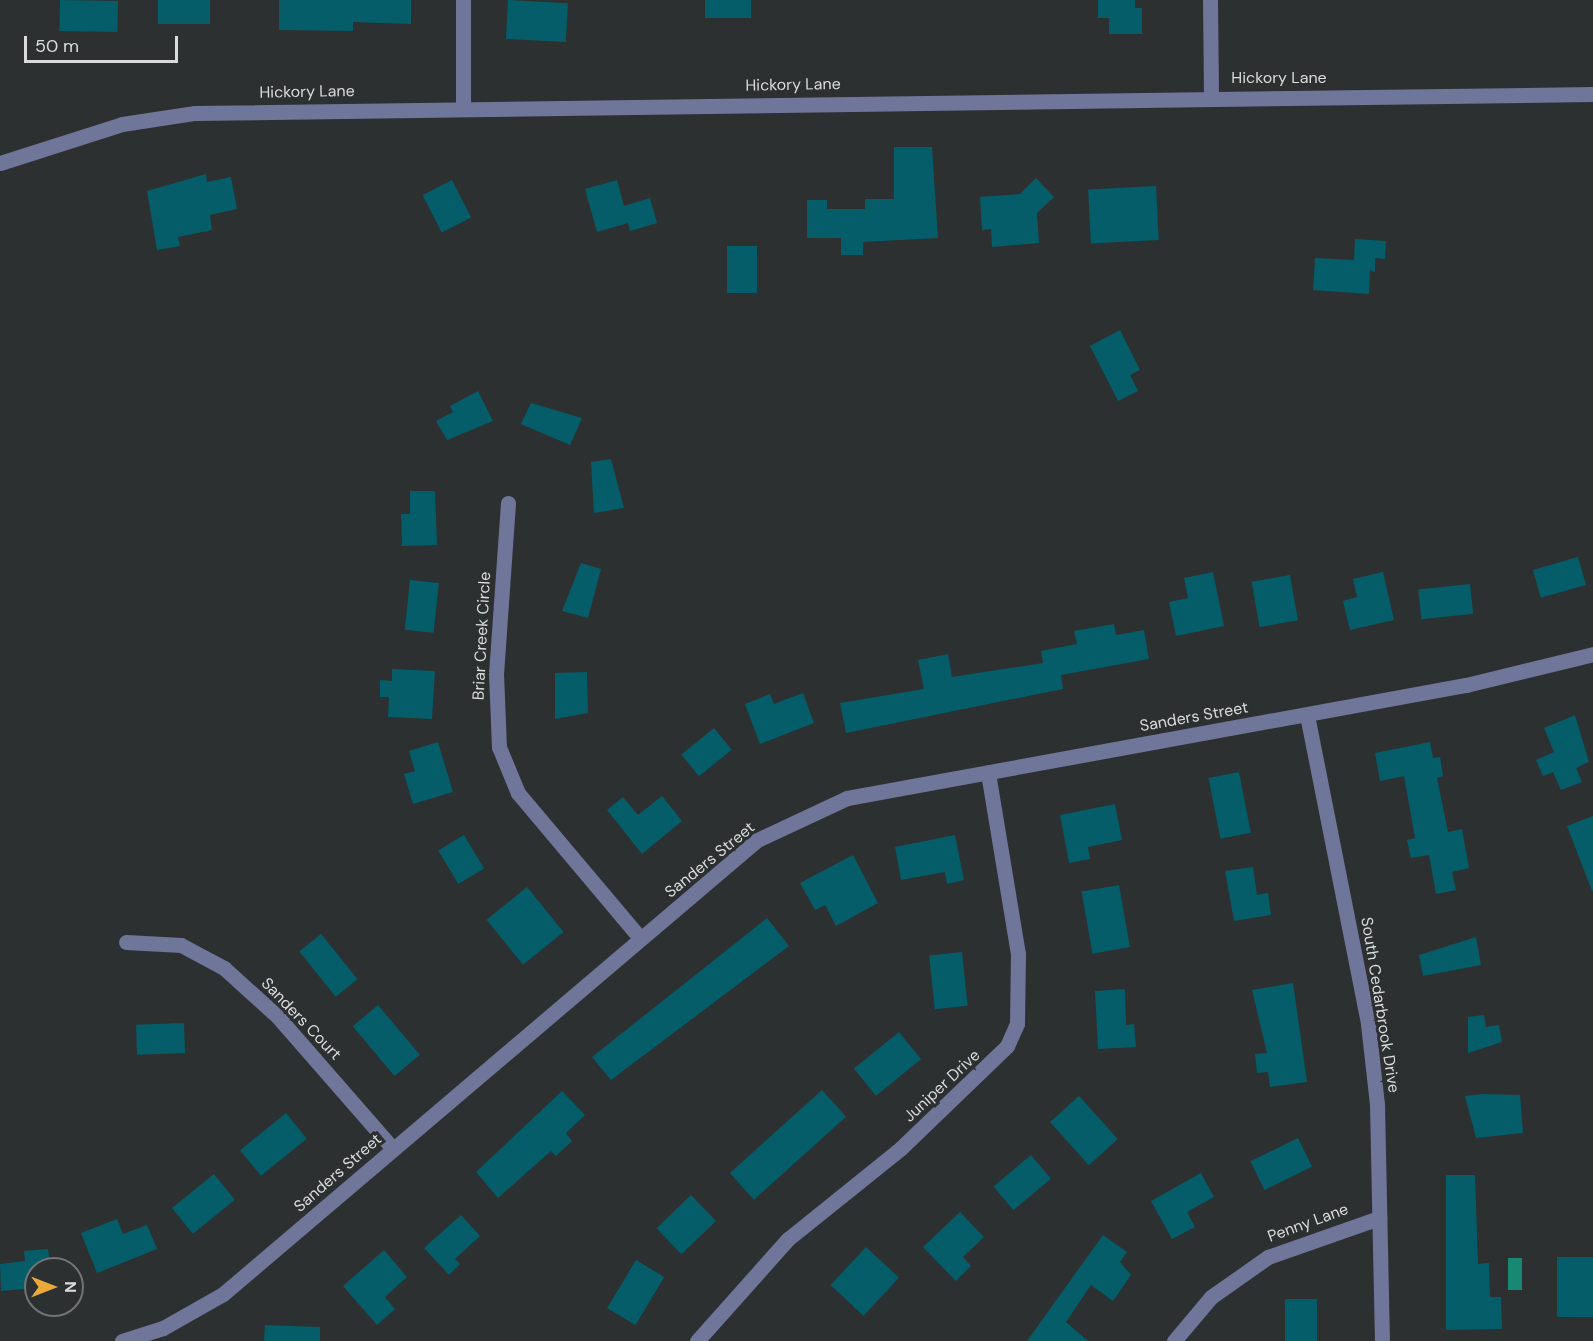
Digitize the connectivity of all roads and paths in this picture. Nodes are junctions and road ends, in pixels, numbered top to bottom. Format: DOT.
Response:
graph roads {
  1 [pos="463,0"];
  2 [pos="1210,0"];
  3 [pos="1593,94"];
  4 [pos="1211,97"];
  5 [pos="463,106"];
  6 [pos="0,163"];
  7 [pos="508,503"];
  8 [pos="1593,654"];
  9 [pos="1307,715"];
  10 [pos="988,772"];
  11 [pos="640,938"];
  12 [pos="126,942"];
  13 [pos="393,1149"];
  14 [pos="1379,1218"];
  15 [pos="165,1335"];
  16 [pos="122,1341"];
  17 [pos="697,1341"];
  18 [pos="1174,1341"];
  19 [pos="1382,1341"];
  1 -- 5 [label="street"];
  2 -- 4 [label="street"];
  3 -- 4 [label="street, Hickory Lane"];
  4 -- 5 [label="street, Hickory Lane"];
  5 -- 6 [label="street, Hickory Lane"];
  7 -- 11 [label="street, Briar Creek Circle"];
  8 -- 9 [label="street, Sanders Street"];
  9 -- 10 [label="street, Sanders Street"];
  9 -- 14 [label="street, South Cedarbrook Drive"];
  10 -- 11 [label="street, Sanders Street"];
  10 -- 17 [label="street, Juniper Drive"];
  11 -- 13 [label="street, Sanders Street"];
  12 -- 13 [label="street, Sanders Court"];
  13 -- 15 [label="street, Sanders Street"];
  14 -- 18 [label="street, Penny Lane"];
  14 -- 19 [label="street, South Cedarbrook Drive"];
  15 -- 16 [label="street, Sanders Street"];
}
